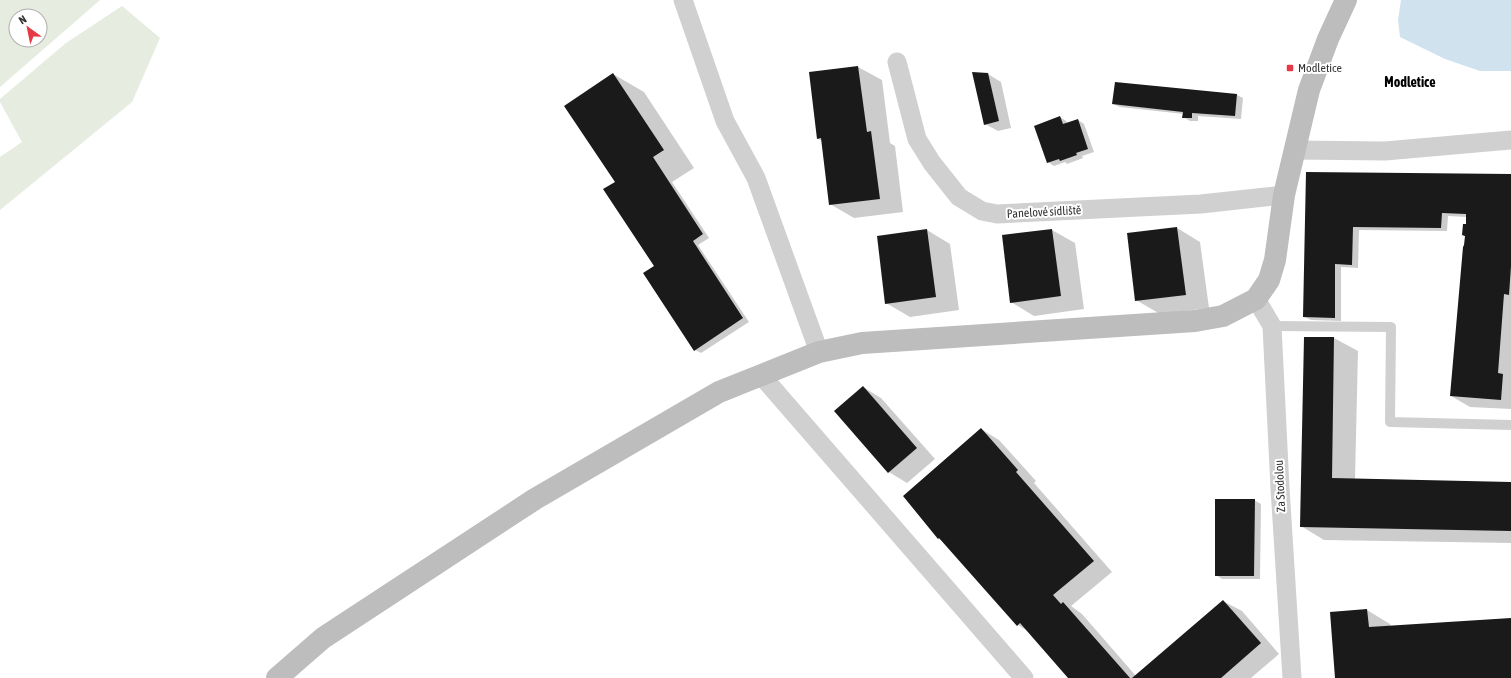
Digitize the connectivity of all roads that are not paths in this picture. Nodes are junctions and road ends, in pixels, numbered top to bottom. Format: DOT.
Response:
graph roads {
  1 [pos="683,0"];
  2 [pos="1346,0"];
  3 [pos="897,62"];
  4 [pos="1511,140"];
  5 [pos="1296,150"];
  6 [pos="1284,196"];
  7 [pos="1256,299"];
  8 [pos="1272,326"];
  9 [pos="819,352"];
  10 [pos="761,375"];
  11 [pos="1511,425"];
  12 [pos="277,678"];
  13 [pos="1024,678"];
  14 [pos="1292,678"];
  1 -- 9 [label="street"];
  2 -- 5 [label="street"];
  3 -- 6 [label="street, Panelové sídliště"];
  4 -- 5 [label="street"];
  5 -- 6 [label="street"];
  6 -- 7 [label="street"];
  7 -- 8 [label="street, Za Stodolou"];
  7 -- 9 [label="street"];
  8 -- 11 [label="lane"];
  8 -- 14 [label="street, Za Stodolou"];
  9 -- 10 [label="street"];
  10 -- 12 [label="street"];
  10 -- 13 [label="street"];
}
